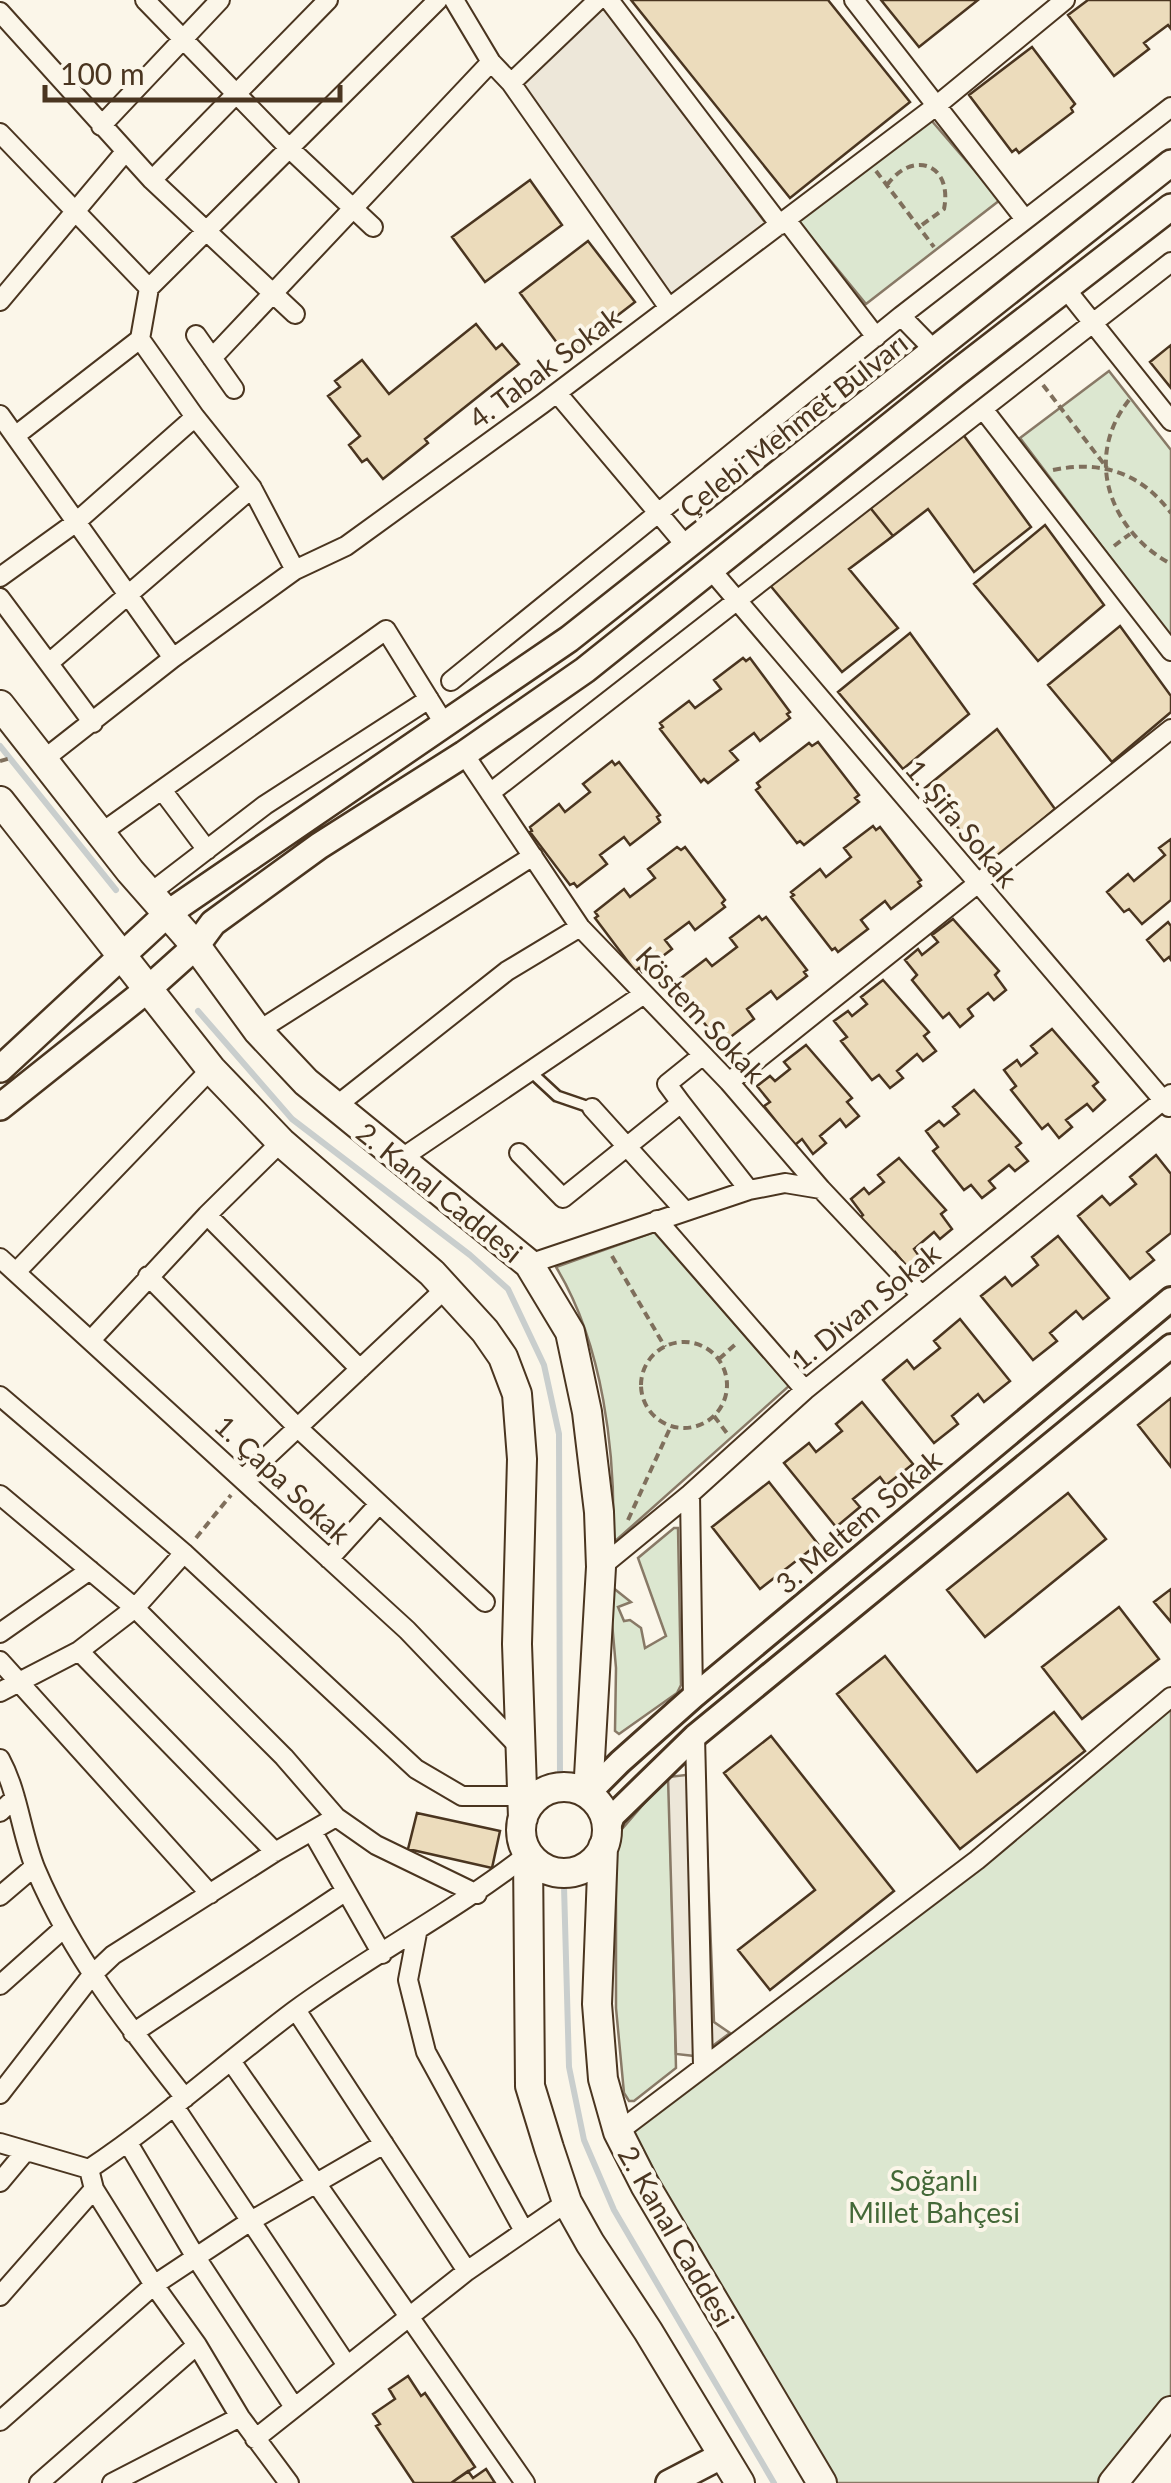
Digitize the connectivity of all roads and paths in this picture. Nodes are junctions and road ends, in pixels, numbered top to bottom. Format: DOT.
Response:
graph roads {
  1 [pos="220,0"];
  2 [pos="328,0"];
  3 [pos="438,0"];
  4 [pos="454,0"];
  5 [pos="598,0"];
  6 [pos="609,0"];
  7 [pos="854,0"];
  8 [pos="1066,0"];
  9 [pos="153,3"];
  10 [pos="0,12"];
  11 [pos="184,37"];
  12 [pos="491,62"];
  13 [pos="511,83"];
  14 [pos="238,94"];
  15 [pos="936,106"];
  16 [pos="1171,107"];
  17 [pos="101,126"];
  18 [pos="0,132"];
  19 [pos="290,148"];
  20 [pos="125,152"];
  21 [pos="869,162"];
  22 [pos="1171,163"];
  23 [pos="152,180"];
  24 [pos="887,185"];
  25 [pos="1171,207"];
  26 [pos="353,208"];
  27 [pos="74,212"];
  28 [pos="1024,218"];
  29 [pos="783,223"];
  30 [pos="373,226"];
  31 [pos="919,226"];
  32 [pos="204,232"];
  33 [pos="934,246"];
  34 [pos="1171,262"];
  35 [pos="149,288"];
  36 [pos="1065,288"];
  37 [pos="272,294"];
  38 [pos="0,301"];
  39 [pos="669,308"];
  40 [pos="294,314"];
  41 [pos="901,316"];
  42 [pos="1093,323"];
  43 [pos="196,336"];
  44 [pos="876,337"];
  45 [pos="140,339"];
  46 [pos="935,351"];
  47 [pos="212,358"];
  48 [pos="1032,370"];
  49 [pos="1142,384"];
  50 [pos="234,389"];
  51 [pos="557,393"];
  52 [pos="982,409"];
  53 [pos="0,415"];
  54 [pos="195,417"];
  55 [pos="1171,421"];
  56 [pos="15,436"];
  57 [pos="1107,468"];
  58 [pos="1034,476"];
  59 [pos="252,488"];
  60 [pos="659,512"];
  61 [pos="1171,513"];
  62 [pos="75,523"];
  63 [pos="687,547"];
  64 [pos="1171,564"];
  65 [pos="296,570"];
  66 [pos="712,571"];
  67 [pos="0,577"];
  68 [pos="129,597"];
  69 [pos="0,598"];
  70 [pos="738,602"];
  71 [pos="1171,652"];
  72 [pos="174,658"];
  73 [pos="49,664"];
  74 [pos="451,680"];
  75 [pos="428,698"];
  76 [pos="0,704"];
  77 [pos="93,723"];
  78 [pos="445,725"];
  79 [pos="1171,729"];
  80 [pos="464,754"];
  81 [pos="43,760"];
  82 [pos="162,790"];
  83 [pos="490,793"];
  84 [pos="0,800"];
  85 [pos="100,833"];
  86 [pos="207,850"];
  87 [pos="532,856"];
  88 [pos="978,885"];
  89 [pos="158,904"];
  90 [pos="580,927"];
  91 [pos="196,946"];
  92 [pos="124,957"];
  93 [pos="148,990"];
  94 [pos="644,994"];
  95 [pos="258,1031"];
  96 [pos="703,1055"];
  97 [pos="0,1069"];
  98 [pos="211,1069"];
  99 [pos="530,1071"];
  100 [pos="729,1082"];
  101 [pos="1168,1101"];
  102 [pos="680,1103"];
  103 [pos="336,1106"];
  104 [pos="0,1107"];
  105 [pos="592,1108"];
  106 [pos="281,1142"];
  107 [pos="628,1146"];
  108 [pos="518,1152"];
  109 [pos="398,1160"];
  110 [pos="821,1189"];
  111 [pos="750,1190"];
  112 [pos="684,1211"];
  113 [pos="207,1214"];
  114 [pos="657,1220"];
  115 [pos="602,1238"];
  116 [pos="0,1258"];
  117 [pos="530,1264"];
  118 [pos="16,1271"];
  119 [pos="148,1276"];
  120 [pos="446,1288"];
  121 [pos="921,1295"];
  122 [pos="1171,1299"];
  123 [pos="752,1329"];
  124 [pos="92,1340"];
  125 [pos="664,1346"];
  126 [pos="1171,1346"];
  127 [pos="719,1359"];
  128 [pos="360,1369"];
  129 [pos="805,1390"];
  130 [pos="0,1396"];
  131 [pos="714,1416"];
  132 [pos="671,1426"];
  133 [pos="298,1428"];
  134 [pos="740,1449"];
  135 [pos="243,1480"];
  136 [pos="690,1494"];
  137 [pos="0,1495"];
  138 [pos="380,1504"];
  139 [pos="628,1520"];
  140 [pos="184,1553"];
  141 [pos="329,1559"];
  142 [pos="601,1567"];
  143 [pos="90,1570"];
  144 [pos="485,1602"];
  145 [pos="135,1608"];
  146 [pos="0,1632"];
  147 [pos="79,1650"];
  148 [pos="0,1661"];
  149 [pos="18,1683"];
  150 [pos="0,1692"];
  151 [pos="693,1697"];
  152 [pos="1171,1697"];
  153 [pos="694,1736"];
  154 [pos="521,1749"];
  155 [pos="0,1759"];
  156 [pos="588,1794"];
  157 [pos="15,1798"];
  158 [pos="522,1807"];
  159 [pos="0,1812"];
  160 [pos="336,1817"];
  161 [pos="312,1831"];
  162 [pos="605,1839"];
  163 [pos="275,1852"];
  164 [pos="528,1854"];
  165 [pos="34,1867"];
  166 [pos="346,1891"];
  167 [pos="210,1894"];
  168 [pos="477,1894"];
  169 [pos="0,1896"];
  170 [pos="64,1928"];
  171 [pos="417,1933"];
  172 [pos="382,1954"];
  173 [pos="92,1974"];
  174 [pos="0,1985"];
  175 [pos="296,2010"];
  176 [pos="134,2033"];
  177 [pos="231,2061"];
  178 [pos="704,2066"];
  179 [pos="0,2094"];
  180 [pos="179,2102"];
  181 [pos="618,2132"];
  182 [pos="0,2143"];
  183 [pos="128,2143"];
  184 [pos="384,2144"];
  185 [pos="25,2152"];
  186 [pos="89,2168"];
  187 [pos="0,2182"];
  188 [pos="317,2184"];
  189 [pos="94,2189"];
  190 [pos="568,2202"];
  191 [pos="250,2222"];
  192 [pos="524,2231"];
  193 [pos="195,2256"];
  194 [pos="467,2270"];
  195 [pos="154,2284"];
  196 [pos="0,2296"];
  197 [pos="409,2316"];
  198 [pos="197,2345"];
  199 [pos="346,2364"];
  200 [pos="294,2406"];
  201 [pos="1171,2412"];
  202 [pos="240,2418"];
  203 [pos="0,2421"];
  204 [pos="255,2439"];
  205 [pos="723,2455"];
  206 [pos="39,2483"];
  207 [pos="112,2483"];
  208 [pos="289,2483"];
  209 [pos="525,2483"];
  210 [pos="669,2483"];
  211 [pos="740,2483"];
  212 [pos="822,2483"];
  213 [pos="1113,2483"];
  1 -- 11 [label="street"];
  2 -- 14 [label="street"];
  3 -- 19 [label="street"];
  4 -- 12 [label="street"];
  5 -- 13 [label="street"];
  6 -- 29 [label="street"];
  7 -- 15 [label="street"];
  8 -- 15 [label="street, 4. Tabak Sokak"];
  9 -- 11 [label="street"];
  10 -- 17 [label="street"];
  11 -- 14 [label="street"];
  11 -- 17 [label="street"];
  12 -- 13 [label="street"];
  12 -- 26 [label="street"];
  13 -- 39 [label="street"];
  14 -- 19 [label="street"];
  14 -- 23 [label="street"];
  15 -- 28 [label="street"];
  15 -- 29 [label="street, 4. Tabak Sokak"];
  16 -- 28 [label="street"];
  17 -- 20 [label="street"];
  18 -- 27 [label="street"];
  19 -- 26 [label="street"];
  19 -- 32 [label="street"];
  20 -- 23 [label="street"];
  20 -- 27 [label="street"];
  21 -- 24 [label="path"];
  22 -- 46 [label="main road, Çelebi Mehmet Bulvarı"];
  23 -- 32 [label="street"];
  24 -- 31 [label="path"];
  24 -- 31 [label="path"];
  25 -- 36 [label="main road"];
  26 -- 30 [label="street"];
  26 -- 37 [label="street"];
  27 -- 35 [label="street"];
  27 -- 38 [label="street"];
  28 -- 41 [label="street"];
  29 -- 39 [label="street, 4. Tabak Sokak"];
  29 -- 44 [label="street"];
  31 -- 33 [label="path"];
  32 -- 35 [label="street"];
  32 -- 37 [label="street"];
  34 -- 42 [label="street"];
  35 -- 45 [label="street"];
  36 -- 42 [label="street"];
  36 -- 66 [label="main road"];
  37 -- 40 [label="street"];
  37 -- 47 [label="street"];
  39 -- 51 [label="street, 4. Tabak Sokak"];
  41 -- 44 [label="street"];
  41 -- 46 [label="street"];
  42 -- 48 [label="street"];
  42 -- 49 [label="street"];
  43 -- 47 [label="street"];
  44 -- 60 [label="street"];
  45 -- 54 [label="street"];
  45 -- 56 [label="street"];
  46 -- 63 [label="main road, Çelebi Mehmet Bulvarı"];
  47 -- 50 [label="street"];
  48 -- 52 [label="street"];
  48 -- 57 [label="path"];
  49 -- 55 [label="street"];
  49 -- 57 [label="path"];
  51 -- 60 [label="street"];
  51 -- 65 [label="street, 4. Tabak Sokak"];
  52 -- 58 [label="street"];
  52 -- 70 [label="street"];
  53 -- 56 [label="street"];
  54 -- 59 [label="street"];
  54 -- 62 [label="street"];
  56 -- 62 [label="street"];
  57 -- 58 [label="path"];
  57 -- 61 [label="path"];
  57 -- 64 [label="path"];
  58 -- 71 [label="street"];
  59 -- 65 [label="street"];
  59 -- 68 [label="street"];
  60 -- 63 [label="street"];
  60 -- 74 [label="street"];
  62 -- 67 [label="street"];
  62 -- 68 [label="street"];
  63 -- 78 [label="main road, Çelebi Mehmet Bulvarı"];
  65 -- 72 [label="street, 4. Tabak Sokak"];
  66 -- 70 [label="street, 1. Şifa Sokak"];
  66 -- 80 [label="main road"];
  68 -- 72 [label="street"];
  68 -- 73 [label="street"];
  69 -- 73 [label="street"];
  70 -- 83 [label="street"];
  70 -- 88 [label="street, 1. Şifa Sokak"];
  72 -- 77 [label="street, 4. Tabak Sokak"];
  73 -- 77 [label="street"];
  75 -- 78 [label="street"];
  75 -- 82 [label="street"];
  75 -- 86 [label="street"];
  76 -- 81 [label="main road, 2. Kanal Caddesi"];
  77 -- 81 [label="street, 4. Tabak Sokak"];
  78 -- 89 [label="main road, Çelebi Mehmet Bulvarı"];
  79 -- 88 [label="street"];
  80 -- 83 [label="street, Köstem Sokak"];
  80 -- 91 [label="main road"];
  81 -- 85 [label="main road, 2. Kanal Caddesi"];
  82 -- 85 [label="street"];
  82 -- 86 [label="street"];
  83 -- 87 [label="street, Köstem Sokak"];
  84 -- 92 [label="main road"];
  85 -- 89 [label="main road, 2. Kanal Caddesi"];
  86 -- 89 [label="street"];
  87 -- 90 [label="street, Köstem Sokak"];
  87 -- 95 [label="street"];
  88 -- 100 [label="street"];
  88 -- 101 [label="street, 1. Şifa Sokak"];
  89 -- 91 [label="main road, 2. Kanal Caddesi"];
  89 -- 92 [label="main road, Çelebi Mehmet Bulvarı"];
  90 -- 94 [label="street, Köstem Sokak"];
  90 -- 103 [label="street"];
  91 -- 93 [label="main road"];
  91 -- 95 [label="main road, 2. Kanal Caddesi"];
  92 -- 93 [label="main road"];
  92 -- 97 [label="main road"];
  93 -- 98 [label="main road"];
  93 -- 104 [label="main road"];
  94 -- 96 [label="street, Köstem Sokak"];
  94 -- 99 [label="street"];
  95 -- 103 [label="main road, 2. Kanal Caddesi"];
  96 -- 100 [label="street, Köstem Sokak"];
  96 -- 102 [label="street"];
  98 -- 106 [label="main road"];
  98 -- 118 [label="street"];
  99 -- 105 [label="lane"];
  99 -- 109 [label="street"];
  100 -- 110 [label="street, Köstem Sokak"];
  101 -- 121 [label="street, 1. Divan Sokak"];
  102 -- 107 [label="street"];
  102 -- 111 [label="street"];
  103 -- 109 [label="main road, 2. Kanal Caddesi"];
  105 -- 107 [label="street"];
  106 -- 113 [label="street"];
  106 -- 120 [label="main road"];
  107 -- 108 [label="street"];
  107 -- 112 [label="street"];
  109 -- 117 [label="main road, 2. Kanal Caddesi"];
  110 -- 111 [label="street"];
  110 -- 121 [label="street, Köstem Sokak"];
  111 -- 112 [label="street"];
  112 -- 114 [label="street"];
  113 -- 119 [label="street"];
  113 -- 128 [label="street"];
  114 -- 115 [label="street"];
  114 -- 123 [label="street"];
  115 -- 117 [label="street"];
  115 -- 125 [label="path"];
  116 -- 118 [label="street, 1. Çapa Sokak"];
  117 -- 142 [label="main road, 2. Kanal Caddesi"];
  118 -- 124 [label="street, 1. Çapa Sokak"];
  119 -- 124 [label="street"];
  119 -- 133 [label="street"];
  120 -- 128 [label="street"];
  120 -- 154 [label="main road"];
  121 -- 129 [label="street, 1. Divan Sokak"];
  122 -- 151 [label="street, 3. Meltem Sokak"];
  123 -- 127 [label="path"];
  123 -- 129 [label="street"];
  124 -- 135 [label="street, 1. Çapa Sokak"];
  125 -- 127 [label="path"];
  125 -- 132 [label="path"];
  126 -- 153 [label="street"];
  127 -- 131 [label="path"];
  128 -- 133 [label="street"];
  129 -- 134 [label="street, 1. Divan Sokak"];
  130 -- 140 [label="street"];
  131 -- 132 [label="path"];
  131 -- 134 [label="path"];
  132 -- 139 [label="path"];
  133 -- 135 [label="street"];
  133 -- 138 [label="street"];
  134 -- 136 [label="street, 1. Divan Sokak"];
  135 -- 140 [label="path"];
  135 -- 141 [label="street, 1. Çapa Sokak"];
  136 -- 142 [label="street, 1. Divan Sokak"];
  136 -- 151 [label="street"];
  137 -- 143 [label="street"];
  138 -- 141 [label="street"];
  138 -- 144 [label="street"];
  140 -- 145 [label="street"];
  140 -- 158 [label="street"];
  141 -- 154 [label="street, 1. Çapa Sokak"];
  142 -- 156 [label="main road, 2. Kanal Caddesi"];
  143 -- 145 [label="street"];
  143 -- 146 [label="street"];
  145 -- 147 [label="street"];
  145 -- 160 [label="street"];
  147 -- 149 [label="street"];
  147 -- 163 [label="street"];
  148 -- 149 [label="street"];
  149 -- 150 [label="street"];
  149 -- 167 [label="street"];
  151 -- 156 [label="street, 3. Meltem Sokak"];
  152 -- 178 [label="street"];
  153 -- 162 [label="street"];
  153 -- 178 [label="street"];
  154 -- 158 [label="main road"];
  155 -- 157 [label="street"];
  156 -- 158 [label="main road"];
  156 -- 162 [label="main road"];
  157 -- 159 [label="street"];
  157 -- 165 [label="street"];
  158 -- 164 [label="main road"];
  160 -- 161 [label="street"];
  160 -- 168 [label="street"];
  161 -- 163 [label="street"];
  161 -- 166 [label="street"];
  162 -- 164 [label="main road"];
  162 -- 181 [label="main road, 2. Kanal Caddesi"];
  163 -- 167 [label="street"];
  164 -- 168 [label="street"];
  164 -- 190 [label="main road"];
  165 -- 169 [label="street"];
  165 -- 170 [label="street"];
  166 -- 172 [label="street"];
  166 -- 176 [label="street"];
  167 -- 173 [label="street"];
  168 -- 171 [label="street"];
  170 -- 173 [label="street"];
  170 -- 174 [label="street"];
  171 -- 172 [label="street"];
  171 -- 192 [label="street"];
  172 -- 175 [label="street"];
  173 -- 176 [label="street"];
  173 -- 179 [label="street"];
  175 -- 177 [label="street"];
  175 -- 184 [label="street"];
  176 -- 180 [label="street"];
  177 -- 180 [label="street"];
  177 -- 188 [label="street"];
  178 -- 181 [label="street"];
  180 -- 183 [label="street"];
  180 -- 191 [label="street"];
  181 -- 212 [label="main road, 2. Kanal Caddesi"];
  182 -- 185 [label="street"];
  183 -- 186 [label="street"];
  183 -- 193 [label="street"];
  184 -- 188 [label="street"];
  184 -- 194 [label="street"];
  185 -- 186 [label="street"];
  185 -- 187 [label="street"];
  186 -- 189 [label="street"];
  188 -- 191 [label="street"];
  188 -- 197 [label="street"];
  189 -- 195 [label="street"];
  189 -- 196 [label="street"];
  190 -- 192 [label="street"];
  190 -- 205 [label="main road"];
  191 -- 193 [label="street"];
  191 -- 199 [label="street"];
  192 -- 194 [label="street"];
  193 -- 195 [label="street"];
  193 -- 200 [label="street"];
  194 -- 197 [label="street"];
  195 -- 198 [label="street"];
  195 -- 203 [label="street"];
  197 -- 199 [label="street"];
  197 -- 209 [label="street"];
  198 -- 202 [label="street"];
  198 -- 206 [label="street"];
  199 -- 200 [label="street"];
  200 -- 204 [label="street"];
  201 -- 213 [label="main road"];
  202 -- 204 [label="street"];
  202 -- 207 [label="street"];
  204 -- 208 [label="street"];
  205 -- 210 [label="main road"];
  205 -- 211 [label="main road"];
}
